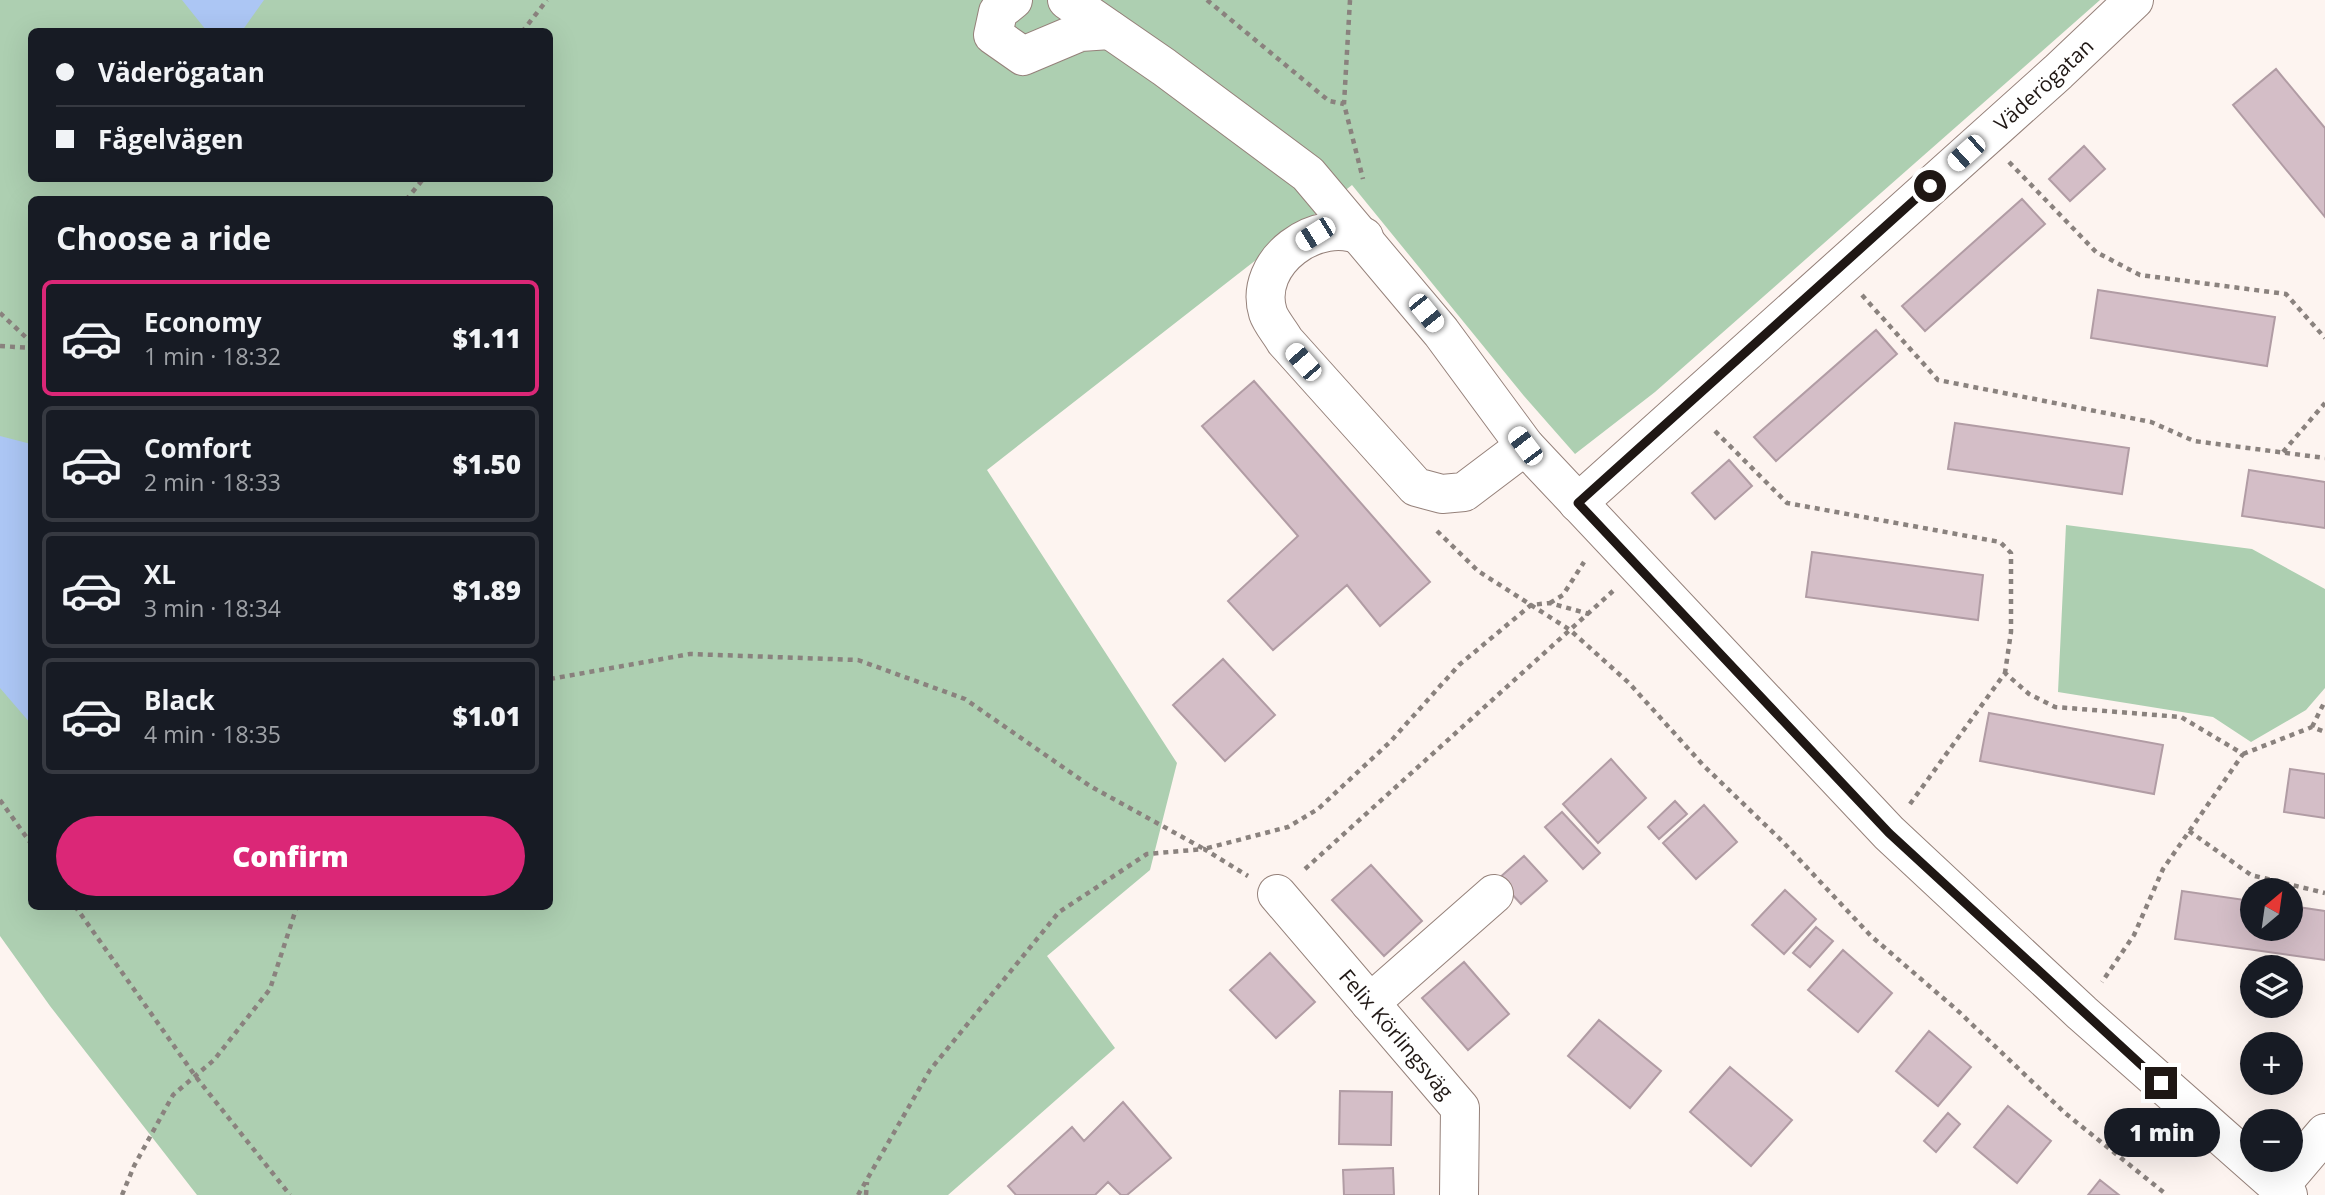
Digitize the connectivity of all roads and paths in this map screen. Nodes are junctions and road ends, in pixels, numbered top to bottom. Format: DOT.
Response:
graph roads {
  1 [pos="547,0"];
  2 [pos="1013,0"];
  3 [pos="1067,0"];
  4 [pos="1207,0"];
  5 [pos="1350,0"];
  6 [pos="2134,0"];
  7 [pos="525,28"];
  8 [pos="1110,30"];
  9 [pos="1345,104"];
  10 [pos="1984,136"];
  11 [pos="421,182"];
  12 [pos="409,196"];
  13 [pos="1364,237"];
  14 [pos="1838,268"];
  15 [pos="0,313"];
  16 [pos="2325,338"];
  17 [pos="28,342"];
  18 [pos="0,346"];
  19 [pos="28,346"];
  20 [pos="2325,402"];
  21 [pos="1709,425"];
  22 [pos="1525,446"];
  23 [pos="2282,453"];
  24 [pos="2325,458"];
  25 [pos="1587,512"];
  26 [pos="1436,530"];
  27 [pos="1639,568"];
  28 [pos="1550,603"];
  29 [pos="1531,605"];
  30 [pos="1589,614"];
  31 [pos="1570,630"];
  32 [pos="2005,673"];
  33 [pos="553,677"];
  34 [pos="2325,701"];
  35 [pos="2312,727"];
  36 [pos="2325,732"];
  37 [pos="2243,754"];
  38 [pos="0,800"];
  39 [pos="1902,816"];
  40 [pos="2189,831"];
  41 [pos="28,839"];
  42 [pos="1204,849"];
  43 [pos="2325,893"];
  44 [pos="1277,894"];
  45 [pos="1494,894"];
  46 [pos="78,910"];
  47 [pos="296,910"];
  48 [pos="2101,985"];
  49 [pos="1370,1003"];
  50 [pos="196,1077"];
  51 [pos="2325,1133"];
  52 [pos="867,1178"];
  53 [pos="2284,1191"];
  54 [pos="122,1195"];
  55 [pos="290,1195"];
  56 [pos="858,1195"];
  57 [pos="866,1195"];
  58 [pos="1459,1195"];
  59 [pos="2166,1195"];
  1 -- 7 [label="path"];
  2 -- 8 [label="street"];
  3 -- 8 [label="street"];
  4 -- 9 [label="path"];
  5 -- 9 [label="path"];
  6 -- 10 [label="street, Väderögatan"];
  8 -- 13 [label="street"];
  9 -- 13 [label="path"];
  10 -- 14 [label="street, Väderögatan"];
  10 -- 16 [label="path"];
  11 -- 12 [label="path"];
  13 -- 22 [label="street"];
  13 -- 22 [label="street"];
  14 -- 23 [label="path"];
  14 -- 25 [label="street, Väderögatan"];
  15 -- 17 [label="path"];
  18 -- 19 [label="path"];
  20 -- 23 [label="path"];
  21 -- 32 [label="path"];
  22 -- 25 [label="street"];
  23 -- 24 [label="path"];
  25 -- 27 [label="street"];
  25 -- 28 [label="path"];
  26 -- 29 [label="path"];
  27 -- 30 [label="path"];
  27 -- 53 [label="street"];
  28 -- 29 [label="path"];
  28 -- 30 [label="path"];
  29 -- 31 [label="path"];
  29 -- 42 [label="path"];
  30 -- 31 [label="path"];
  31 -- 44 [label="path"];
  31 -- 59 [label="path"];
  32 -- 37 [label="path"];
  32 -- 39 [label="path"];
  33 -- 42 [label="path"];
  34 -- 35 [label="path"];
  35 -- 36 [label="path"];
  35 -- 37 [label="path"];
  37 -- 40 [label="path"];
  38 -- 41 [label="path"];
  40 -- 43 [label="path"];
  40 -- 48 [label="path"];
  42 -- 44 [label="path"];
  42 -- 52 [label="path"];
  44 -- 49 [label="street, Felix Körlingsväg"];
  45 -- 49 [label="street"];
  46 -- 50 [label="path"];
  47 -- 50 [label="path"];
  49 -- 58 [label="street, Felix Körlingsväg"];
  50 -- 54 [label="path"];
  50 -- 55 [label="path"];
  51 -- 53 [label="street"];
  52 -- 56 [label="path"];
  52 -- 57 [label="path"];
}
